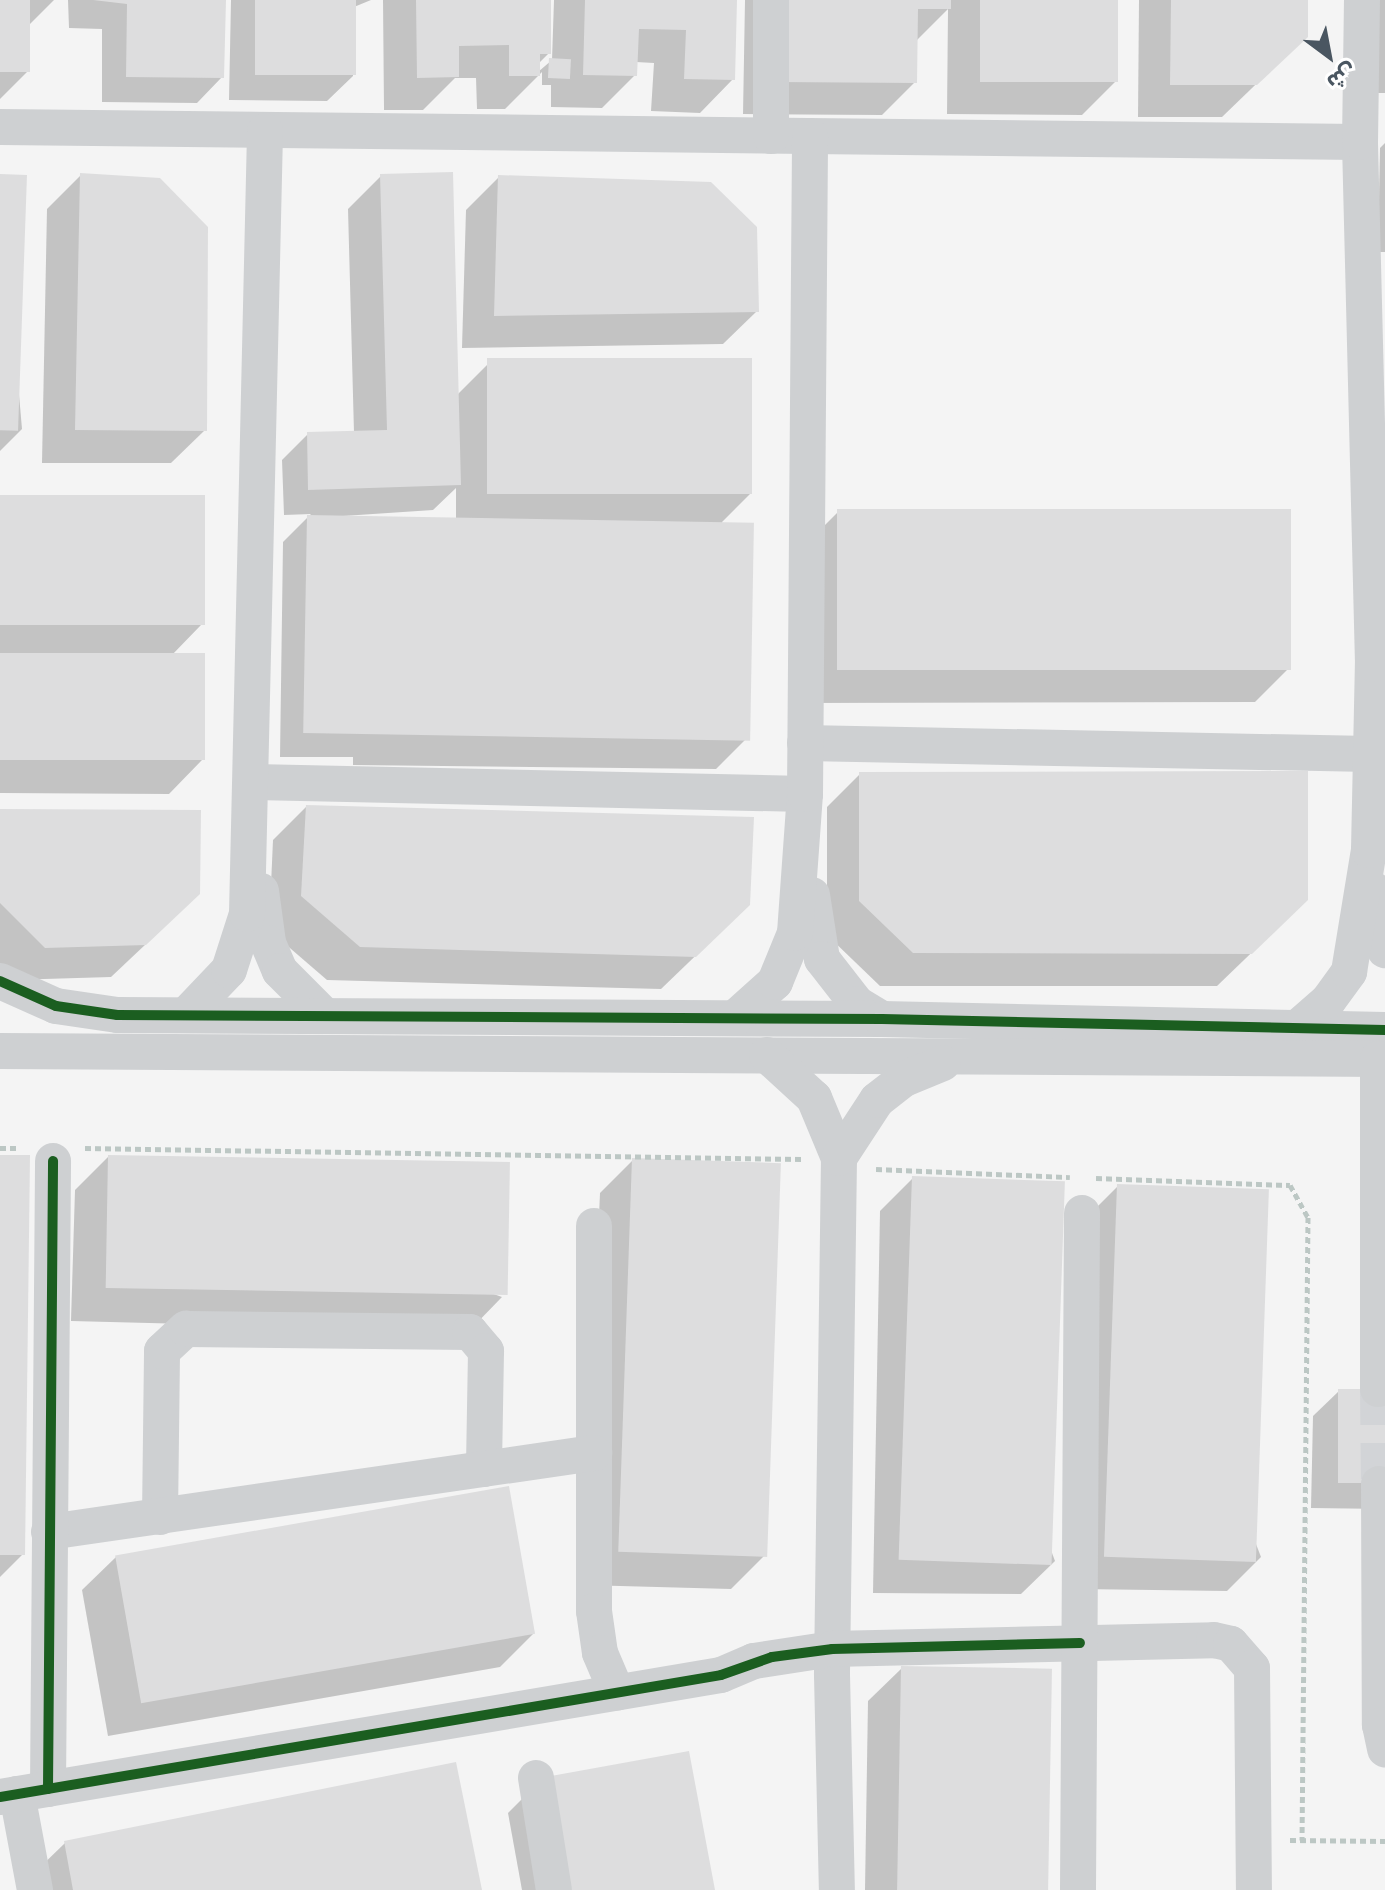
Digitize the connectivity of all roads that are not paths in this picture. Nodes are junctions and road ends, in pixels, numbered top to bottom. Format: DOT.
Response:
graph roads {
  1 [pos="771,0"];
  2 [pos="1362,0"];
  3 [pos="0,127"];
  4 [pos="265,131"];
  5 [pos="771,136"];
  6 [pos="810,136"];
  7 [pos="1360,142"];
  8 [pos="1379,665"];
  9 [pos="805,743"];
  10 [pos="1370,754"];
  11 [pos="254,782"];
  12 [pos="805,794"];
  13 [pos="1369,850"];
  14 [pos="1385,950"];
  15 [pos="0,981"];
  16 [pos="188,1013"];
  17 [pos="323,1014"];
  18 [pos="735,1018"];
  19 [pos="882,1019"];
  20 [pos="1297,1028"];
  21 [pos="1383,1049"];
  22 [pos="0,1051"];
  23 [pos="767,1055"];
  24 [pos="970,1058"];
  25 [pos="839,1158"];
  26 [pos="53,1161"];
  27 [pos="1082,1213"];
  28 [pos="594,1226"];
  29 [pos="1382,1300"];
  30 [pos="1378,1389"];
  31 [pos="594,1453"];
  32 [pos="484,1469"];
  33 [pos="1379,1484"];
  34 [pos="160,1517"];
  35 [pos="49,1532"];
  36 [pos="1382,1567"];
  37 [pos="1080,1643"];
  38 [pos="832,1662"];
  39 [pos="1382,1675"];
  40 [pos="617,1693"];
  41 [pos="1385,1749"];
  42 [pos="536,1778"];
  43 [pos="22,1794"];
  44 [pos="35,1890"];
  45 [pos="554,1890"];
  46 [pos="837,1890"];
  47 [pos="1078,1890"];
  48 [pos="1254,1890"];
  1 -- 5 [label="street"];
  2 -- 7 [label="street"];
  3 -- 4 [label="street"];
  4 -- 5 [label="street"];
  4 -- 11 [label="street"];
  5 -- 6 [label="street"];
  6 -- 7 [label="street"];
  6 -- 9 [label="street"];
  7 -- 8 [label="street"];
  8 -- 10 [label="street"];
  9 -- 10 [label="street"];
  9 -- 12 [label="street"];
  10 -- 13 [label="street"];
  11 -- 12 [label="street"];
  11 -- 16 [label="street"];
  11 -- 17 [label="street"];
  12 -- 18 [label="street"];
  12 -- 19 [label="street"];
  13 -- 14 [label="street"];
  13 -- 20 [label="street"];
  15 -- 16 [label="street"];
  16 -- 17 [label="street"];
  17 -- 18 [label="street"];
  18 -- 19 [label="street"];
  19 -- 20 [label="street"];
  20 -- 21 [label="street"];
  21 -- 24 [label="street"];
  21 -- 29 [label="street"];
  22 -- 23 [label="street"];
  23 -- 24 [label="street"];
  23 -- 25 [label="street"];
  24 -- 25 [label="street"];
  25 -- 38 [label="street"];
  26 -- 35 [label="street"];
  27 -- 37 [label="street"];
  28 -- 31 [label="street"];
  29 -- 30 [label="street"];
  31 -- 32 [label="street"];
  31 -- 40 [label="street"];
  32 -- 34 [label="street"];
  32 -- 34 [label="street"];
  33 -- 36 [label="street"];
  34 -- 35 [label="street"];
  35 -- 43 [label="street"];
  36 -- 39 [label="street"];
  37 -- 38 [label="street"];
  37 -- 47 [label="street"];
  37 -- 48 [label="street"];
  38 -- 40 [label="street"];
  38 -- 46 [label="street"];
  39 -- 41 [label="street"];
  40 -- 43 [label="street"];
  42 -- 45 [label="street"];
  43 -- 44 [label="street"];
}
